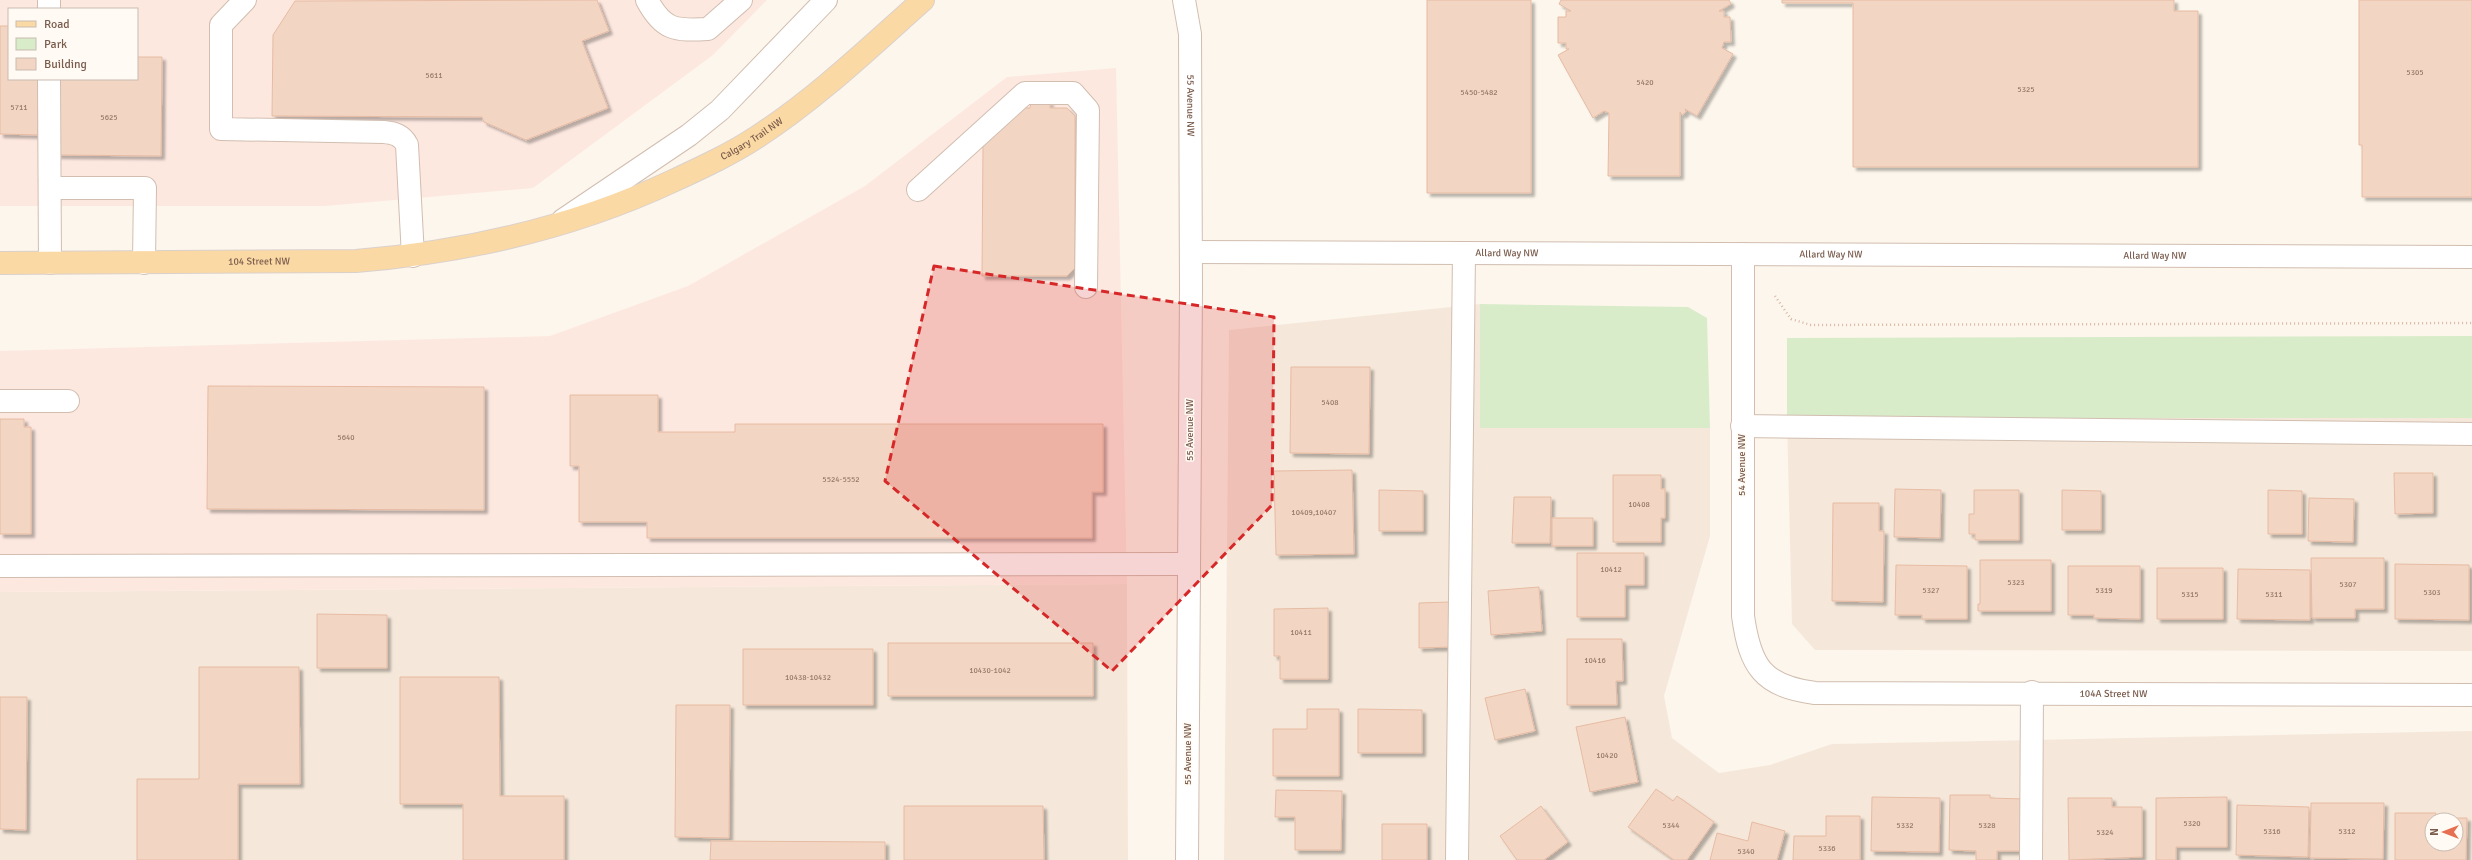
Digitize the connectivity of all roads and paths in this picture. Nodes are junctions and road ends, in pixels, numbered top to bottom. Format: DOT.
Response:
graph roads {
  1 [pos="244,0"];
  2 [pos="647,0"];
  3 [pos="740,0"];
  4 [pos="826,0"];
  5 [pos="923,0"];
  6 [pos="1184,0"];
  7 [pos="49,80"];
  8 [pos="50,188"];
  9 [pos="918,190"];
  10 [pos="551,228"];
  11 [pos="517,237"];
  12 [pos="1191,252"];
  13 [pos="1464,253"];
  14 [pos="1743,254"];
  15 [pos="413,256"];
  16 [pos="2472,257"];
  17 [pos="0,263"];
  18 [pos="50,263"];
  19 [pos="144,263"];
  20 [pos="1086,287"];
  21 [pos="1771,292"];
  22 [pos="2472,323"];
  23 [pos="0,401"];
  24 [pos="68,401"];
  25 [pos="1742,426"];
  26 [pos="2472,434"];
  27 [pos="1189,564"];
  28 [pos="0,566"];
  29 [pos="1761,672"];
  30 [pos="2032,692"];
  31 [pos="2472,695"];
  32 [pos="1187,860"];
  33 [pos="1457,860"];
  34 [pos="2031,860"];
  1 -- 15 [label="street"];
  2 -- 3 [label="street"];
  4 -- 10 [label="street, Calgary Trail NW"];
  5 -- 10 [label="main road, Calgary Trail NW"];
  6 -- 12 [label="street, 55 Avenue NW"];
  7 -- 8 [label="street"];
  8 -- 18 [label="street"];
  8 -- 19 [label="street"];
  9 -- 20 [label="street"];
  10 -- 11 [label="main road, Calgary Trail NW"];
  11 -- 15 [label="main road, 104 Street NW"];
  12 -- 13 [label="street, Allard Way NW"];
  12 -- 27 [label="street, 55 Avenue NW"];
  13 -- 14 [label="street, Allard Way NW"];
  13 -- 33 [label="street"];
  14 -- 16 [label="street, Allard Way NW"];
  14 -- 25 [label="street, 54 Avenue NW"];
  15 -- 19 [label="main road, 104 Street NW"];
  17 -- 18 [label="main road, 104 Street NW"];
  18 -- 19 [label="main road, 104 Street NW"];
  21 -- 22 [label="path"];
  23 -- 24 [label="street"];
  25 -- 26 [label="street"];
  25 -- 29 [label="street, 54 Avenue NW"];
  27 -- 28 [label="street"];
  27 -- 32 [label="street, 55 Avenue NW"];
  29 -- 30 [label="street, 104A Street NW"];
  30 -- 31 [label="street, 104A Street NW"];
  30 -- 34 [label="street"];
}
